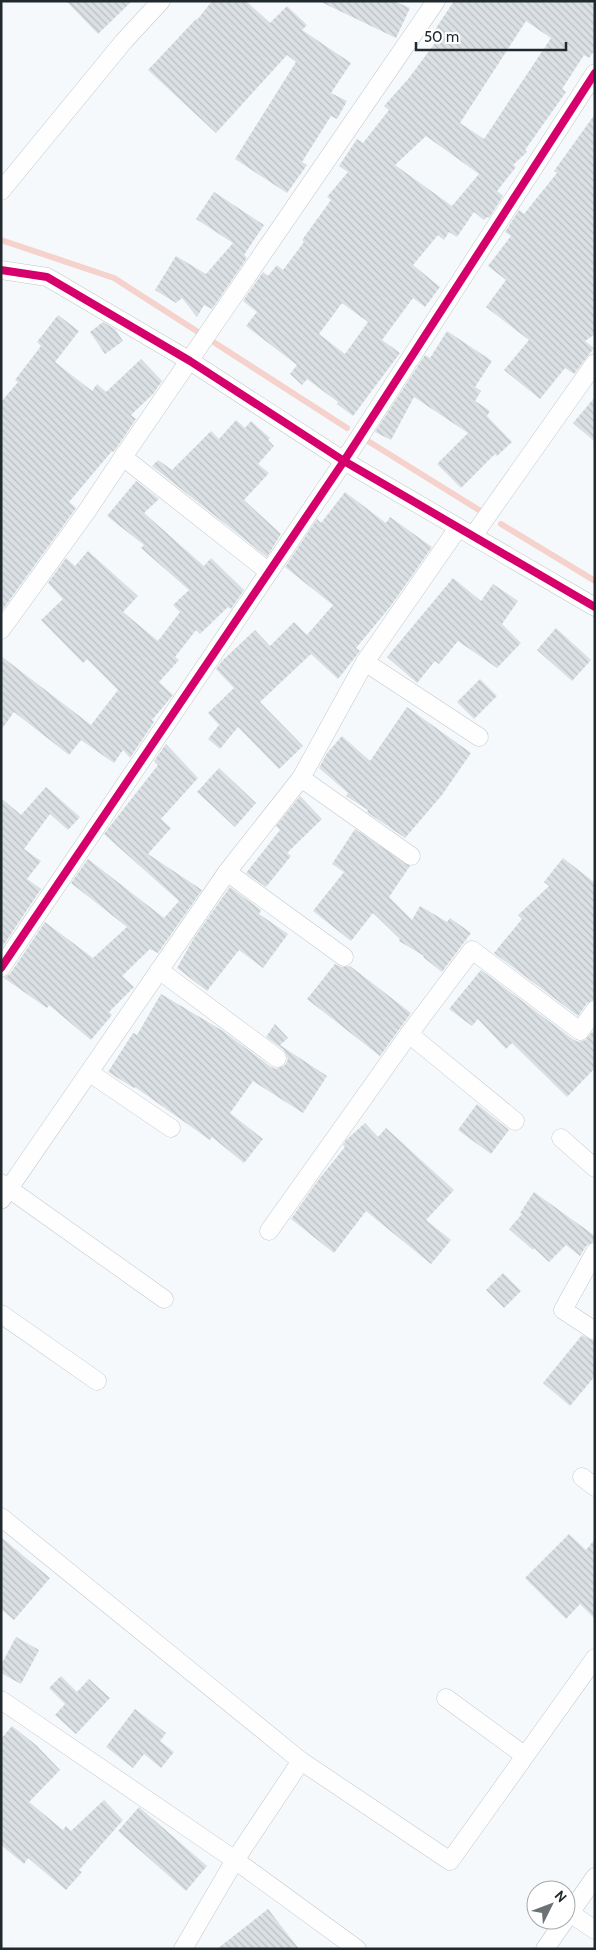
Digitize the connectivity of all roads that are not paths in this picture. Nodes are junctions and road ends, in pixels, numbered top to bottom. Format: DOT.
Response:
graph roads {
  1 [pos="161,1"];
  2 [pos="436,1"];
  3 [pos="595,73"];
  4 [pos="1,191"];
  5 [pos="1,270"];
  6 [pos="190,362"];
  7 [pos="595,364"];
  8 [pos="123,457"];
  9 [pos="344,461"];
  10 [pos="466,532"];
  11 [pos="269,572"];
  12 [pos="595,607"];
  13 [pos="1,630"];
  14 [pos="365,662"];
  15 [pos="479,737"];
  16 [pos="301,778"];
  17 [pos="411,856"];
  18 [pos="227,872"];
  19 [pos="344,957"];
  20 [pos="1,968"];
  21 [pos="159,970"];
  22 [pos="595,1010"];
  23 [pos="409,1034"];
  24 [pos="277,1058"];
  25 [pos="90,1073"];
  26 [pos="515,1121"];
  27 [pos="171,1128"];
  28 [pos="561,1138"];
  29 [pos="595,1168"];
  30 [pos="4,1191"];
  31 [pos="269,1231"];
  32 [pos="595,1252"];
  33 [pos="164,1300"];
  34 [pos="1,1314"];
  35 [pos="595,1331"];
  36 [pos="97,1380"];
  37 [pos="1,1517"];
  38 [pos="595,1658"];
  39 [pos="446,1698"];
  40 [pos="1,1700"];
  41 [pos="524,1755"];
  42 [pos="301,1761"];
  43 [pos="235,1860"];
  44 [pos="595,1877"];
  45 [pos="576,1904"];
  46 [pos="576,1921"];
  47 [pos="558,1930"];
  48 [pos="595,1930"];
  49 [pos="182,1949"];
  50 [pos="357,1949"];
  51 [pos="545,1949"];
  1 -- 4 [label="street"];
  2 -- 6 [label="street"];
  3 -- 9 [label="street"];
  5 -- 6 [label="street"];
  6 -- 8 [label="street"];
  6 -- 9 [label="street"];
  7 -- 10 [label="street"];
  8 -- 11 [label="street"];
  8 -- 13 [label="street"];
  9 -- 10 [label="street"];
  9 -- 11 [label="street"];
  10 -- 12 [label="street"];
  10 -- 14 [label="street"];
  11 -- 20 [label="street"];
  14 -- 15 [label="street"];
  14 -- 16 [label="street"];
  16 -- 17 [label="street"];
  16 -- 18 [label="street"];
  18 -- 19 [label="street"];
  18 -- 21 [label="street"];
  21 -- 24 [label="street"];
  21 -- 25 [label="street"];
  22 -- 23 [label="street"];
  23 -- 26 [label="street"];
  23 -- 31 [label="street"];
  25 -- 27 [label="street"];
  25 -- 30 [label="street"];
  28 -- 29 [label="street"];
  30 -- 33 [label="street"];
  32 -- 35 [label="street"];
  34 -- 36 [label="street"];
  37 -- 42 [label="street"];
  38 -- 41 [label="street"];
  39 -- 41 [label="street"];
  40 -- 43 [label="street"];
  41 -- 42 [label="street"];
  42 -- 43 [label="street"];
  43 -- 49 [label="street"];
  43 -- 50 [label="street"];
  44 -- 45 [label="street"];
  46 -- 48 [label="street"];
  47 -- 51 [label="street"];
}
